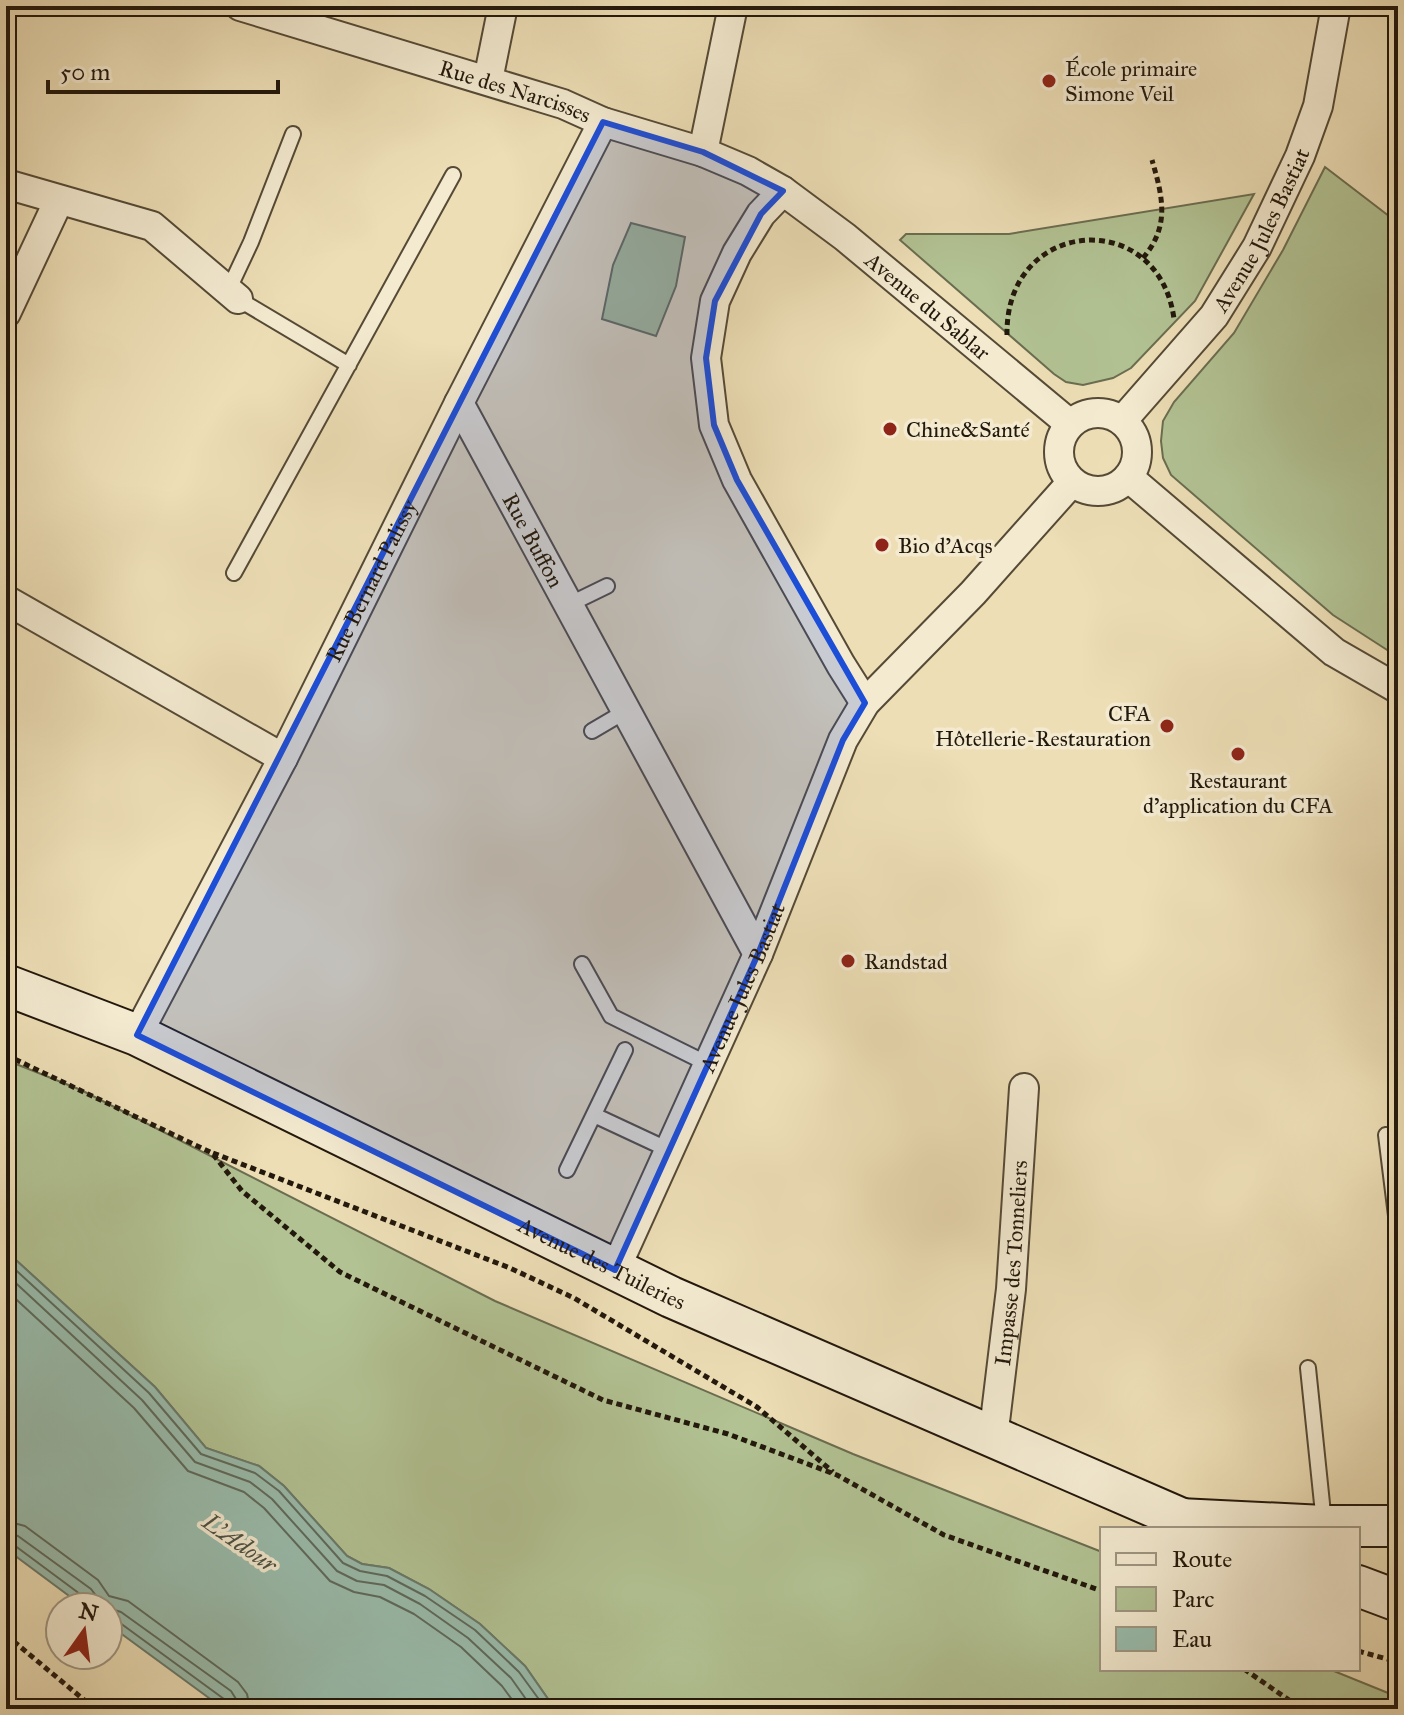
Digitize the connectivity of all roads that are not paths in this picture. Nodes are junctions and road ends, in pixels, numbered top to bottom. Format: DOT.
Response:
graph roads {
  1 [pos="503,6"];
  2 [pos="733,6"];
  3 [pos="1336,6"];
  4 [pos="248,7"];
  5 [pos="488,80"];
  6 [pos="603,122"];
  7 [pos="293,134"];
  8 [pos="703,152"];
  9 [pos="453,175"];
  10 [pos="6,184"];
  11 [pos="783,191"];
  12 [pos="59,200"];
  13 [pos="233,295"];
  14 [pos="6,313"];
  15 [pos="349,365"];
  16 [pos="459,403"];
  17 [pos="1122,421"];
  18 [pos="1070,424"];
  19 [pos="1128,477"];
  20 [pos="1072,482"];
  21 [pos="234,573"];
  22 [pos="607,586"];
  23 [pos="6,600"];
  24 [pos="568,605"];
  25 [pos="1398,689"];
  26 [pos="865,703"];
  27 [pos="626,711"];
  28 [pos="592,731"];
  29 [pos="283,758"];
  30 [pos="758,954"];
  31 [pos="582,964"];
  32 [pos="6,985"];
  33 [pos="137,1035"];
  34 [pos="625,1050"];
  35 [pos="708,1064"];
  36 [pos="1024,1088"];
  37 [pos="594,1115"];
  38 [pos="1386,1135"];
  39 [pos="669,1150"];
  40 [pos="567,1170"];
  41 [pos="1398,1232"];
  42 [pos="615,1270"];
  43 [pos="1308,1368"];
  44 [pos="993,1438"];
  45 [pos="1192,1524"];
  46 [pos="1324,1526"];
  47 [pos="1398,1526"];
  48 [pos="1360,1587"];
  49 [pos="1398,1601"];
  1 -- 5 [label="street"];
  2 -- 8 [label="street"];
  3 -- 17 [label="street, Avenue Jules Bastiat"];
  4 -- 5 [label="street, Rue des Narcisses"];
  5 -- 6 [label="street, Rue des Narcisses"];
  6 -- 8 [label="street, Rue des Narcisses"];
  6 -- 16 [label="street"];
  7 -- 13 [label="lane"];
  8 -- 11 [label="street, Rue des Narcisses"];
  9 -- 15 [label="lane"];
  10 -- 12 [label="street"];
  11 -- 18 [label="street, Avenue du Sablar"];
  11 -- 26 [label="street"];
  12 -- 13 [label="street"];
  12 -- 14 [label="street"];
  13 -- 15 [label="lane"];
  15 -- 21 [label="lane"];
  16 -- 24 [label="street, Rue Buffon"];
  16 -- 29 [label="street, Rue Bernard Palissy"];
  17 -- 18 [label="street"];
  17 -- 19 [label="street"];
  18 -- 20 [label="street"];
  19 -- 20 [label="street"];
  19 -- 25 [label="street"];
  20 -- 26 [label="street, Avenue Jules Bastiat"];
  22 -- 24 [label="lane"];
  23 -- 29 [label="street"];
  24 -- 27 [label="street, Rue Buffon"];
  26 -- 30 [label="street, Avenue Jules Bastiat"];
  27 -- 28 [label="lane"];
  27 -- 30 [label="street, Rue Buffon"];
  29 -- 33 [label="street, Rue Bernard Palissy"];
  30 -- 35 [label="street, Avenue Jules Bastiat"];
  31 -- 35 [label="lane"];
  32 -- 33 [label="main road, Avenue des Tuileries"];
  33 -- 42 [label="main road, Avenue des Tuileries"];
  34 -- 37 [label="lane"];
  35 -- 39 [label="street, Avenue Jules Bastiat"];
  36 -- 44 [label="street, Impasse des Tonneliers"];
  37 -- 39 [label="lane"];
  37 -- 40 [label="lane"];
  38 -- 41 [label="lane"];
  39 -- 42 [label="street, Avenue Jules Bastiat"];
  42 -- 44 [label="main road, Avenue des Tuileries"];
  43 -- 46 [label="lane"];
  44 -- 45 [label="main road, Avenue des Tuileries"];
  45 -- 46 [label="main road"];
  46 -- 47 [label="main road"];
  48 -- 49 [label="main road"];
}
